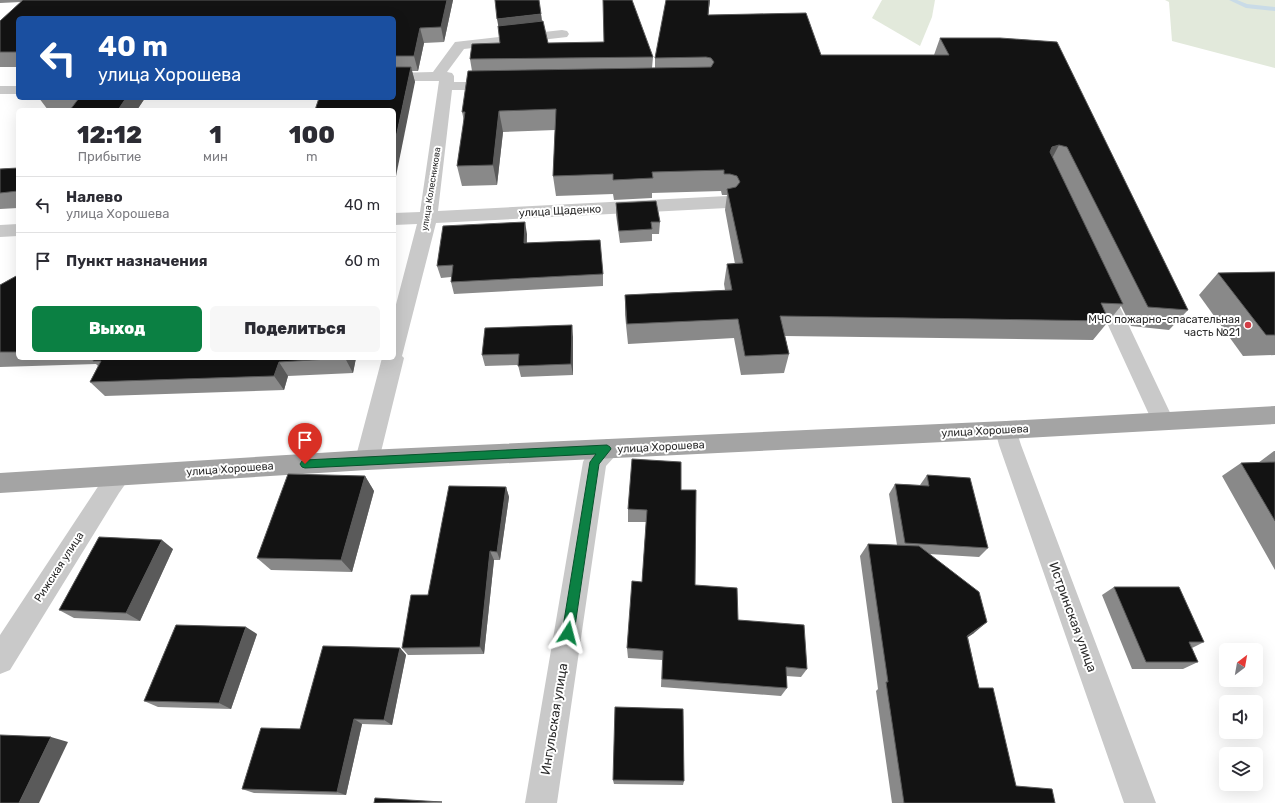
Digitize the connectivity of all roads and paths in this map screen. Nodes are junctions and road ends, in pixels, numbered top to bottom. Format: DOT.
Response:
graph roads {
  1 [pos="562,34"];
  2 [pos="396,77"];
  3 [pos="442,81"];
  4 [pos="508,86"];
  5 [pos="0,90"];
  6 [pos="16,90"];
  7 [pos="726,202"];
  8 [pos="428,218"];
  9 [pos="396,219"];
  10 [pos="16,230"];
  11 [pos="0,231"];
  12 [pos="1094,272"];
  13 [pos="396,344"];
  14 [pos="392,360"];
  15 [pos="1275,415"];
  16 [pos="1163,421"];
  17 [pos="1006,430"];
  18 [pos="607,449"];
  19 [pos="367,460"];
  20 [pos="119,476"];
  21 [pos="0,483"];
  22 [pos="0,660"];
  23 [pos="541,803"];
  24 [pos="1140,803"];
  1 -- 3 [label="street"];
  2 -- 3 [label="street"];
  3 -- 4 [label="street"];
  3 -- 8 [label="street, улица Колесникова"];
  5 -- 6 [label="street"];
  7 -- 8 [label="street, улица Щаденко"];
  8 -- 9 [label="street, улица Щаденко"];
  8 -- 13 [label="street, улица Колесникова"];
  10 -- 11 [label="street"];
  12 -- 16 [label="street"];
  14 -- 19 [label="street"];
  15 -- 16 [label="main road, улица Хорошева"];
  16 -- 17 [label="main road, улица Хорошева"];
  17 -- 18 [label="main road, улица Хорошева"];
  17 -- 24 [label="street, Истринская улица"];
  18 -- 19 [label="main road, улица Хорошева"];
  18 -- 23 [label="street, Ингульская улица"];
  19 -- 20 [label="main road, улица Хорошева"];
  20 -- 21 [label="main road, улица Хорошева"];
  20 -- 22 [label="street, Рижская улица"];
}
